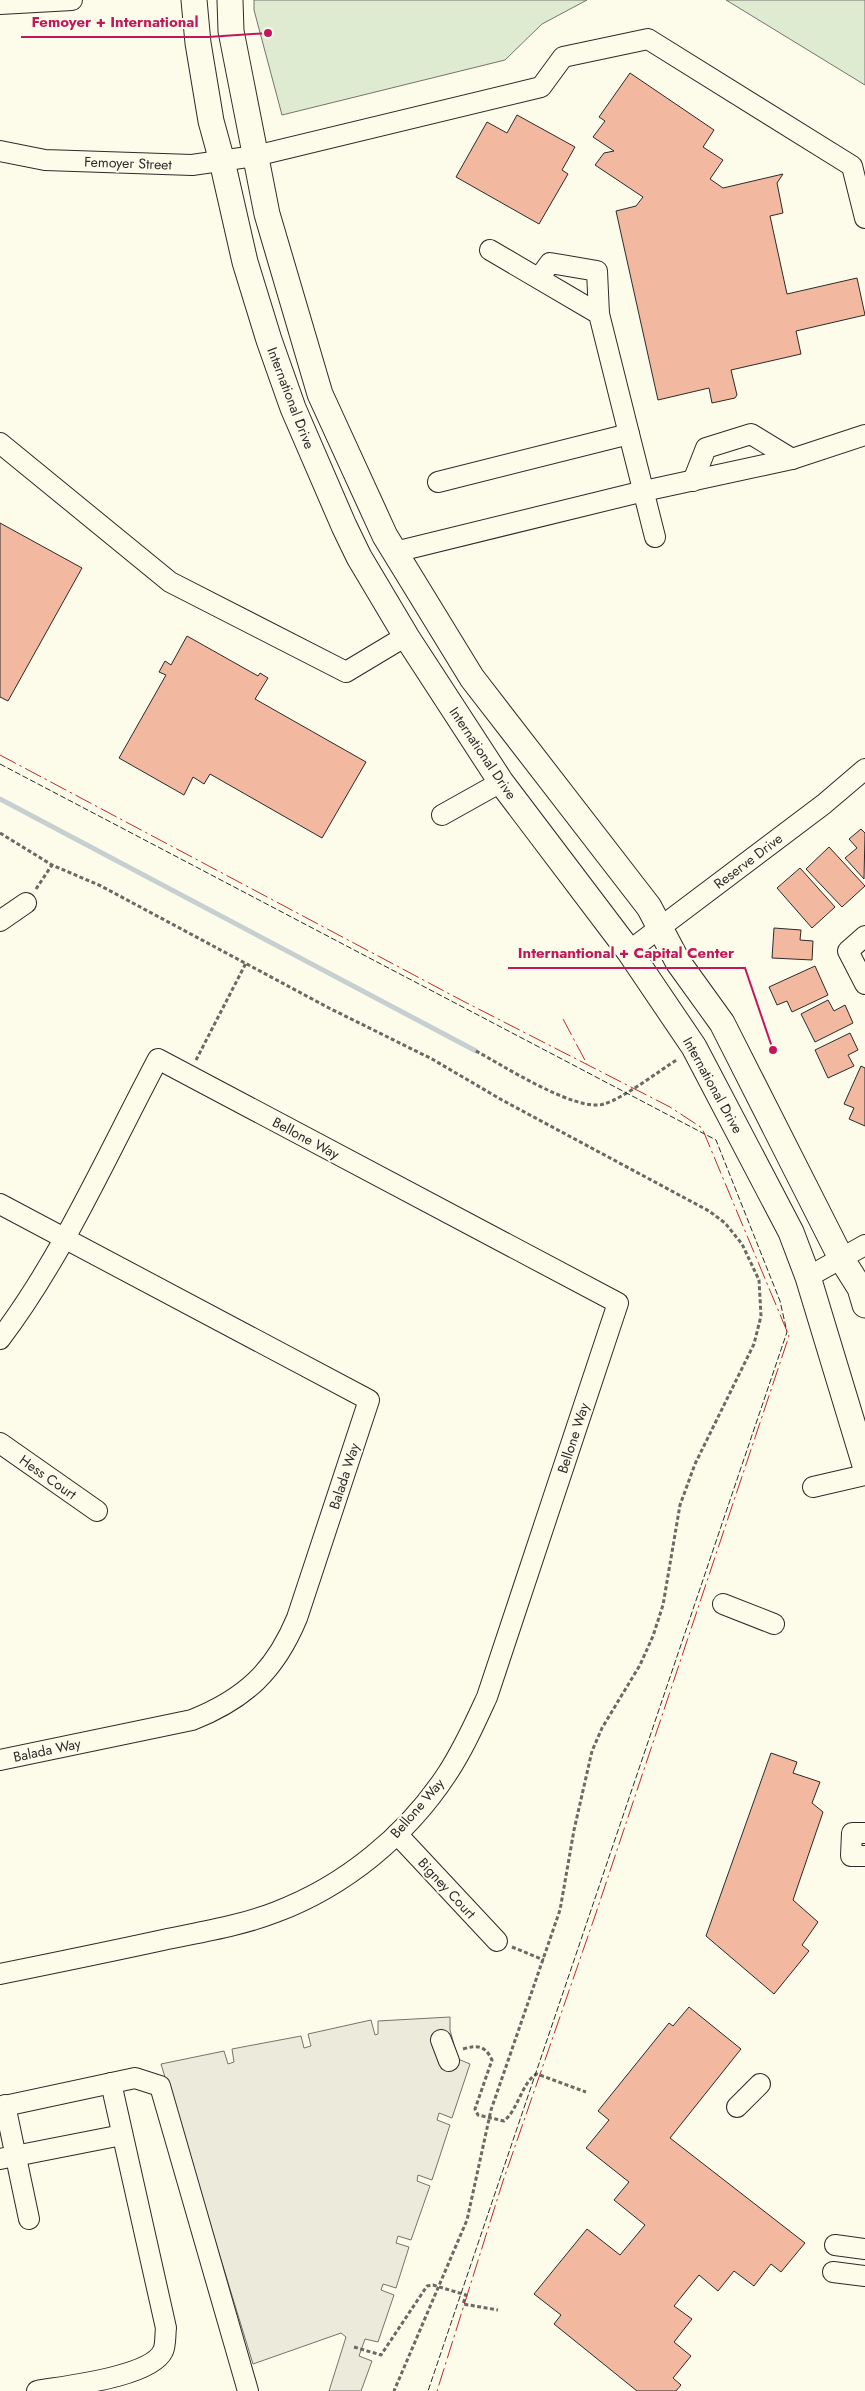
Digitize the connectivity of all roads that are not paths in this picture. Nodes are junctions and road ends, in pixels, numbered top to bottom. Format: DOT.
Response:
graph roads {
  1 [pos="72,0"];
  2 [pos="194,0"];
  3 [pos="230,0"];
  4 [pos="0,4"];
  5 [pos="0,151"];
  6 [pos="256,156"];
  7 [pos="222,161"];
  8 [pos="865,218"];
  9 [pos="490,250"];
  10 [pos="539,278"];
  11 [pos="600,314"];
  12 [pos="629,434"];
  13 [pos="865,435"];
  14 [pos="0,442"];
  15 [pos="792,459"];
  16 [pos="693,481"];
  17 [pos="438,482"];
  18 [pos="644,491"];
  19 [pos="655,536"];
  20 [pos="394,552"];
  21 [pos="406,636"];
  22 [pos="865,769"];
  23 [pos="501,782"];
  24 [pos="442,815"];
  25 [pos="26,903"];
  26 [pos="0,921"];
  27 [pos="659,928"];
  28 [pos="865,936"];
  29 [pos="629,951"];
  30 [pos="865,984"];
  31 [pos="0,1204"];
  32 [pos="64,1238"];
  33 [pos="865,1246"];
  34 [pos="840,1258"];
  35 [pos="808,1277"];
  36 [pos="865,1305"];
  37 [pos="0,1339"];
  38 [pos="0,1443"];
  39 [pos="865,1465"];
  40 [pos="865,1475"];
  41 [pos="813,1487"];
  42 [pos="97,1511"];
  43 [pos="723,1604"];
  44 [pos="774,1624"];
  45 [pos="0,1760"];
  46 [pos="859,1833"];
  47 [pos="397,1834"];
  48 [pos="858,1856"];
  49 [pos="498,1941"];
  50 [pos="0,1974"];
  51 [pos="111,2083"];
  52 [pos="760,2084"];
  53 [pos="2,2106"];
  54 [pos="737,2107"];
  55 [pos="122,2135"];
  56 [pos="8,2158"];
  57 [pos="29,2220"];
  58 [pos="835,2245"];
  59 [pos="865,2249"];
  60 [pos="833,2272"];
  61 [pos="865,2276"];
  62 [pos="37,2391"];
  63 [pos="248,2391"];
  1 -- 4 [label="street"];
  2 -- 7 [label="main road, International Drive"];
  3 -- 6 [label="main road, International Drive"];
  5 -- 7 [label="street, Femoyer Street"];
  6 -- 7 [label="street, Femoyer Street"];
  6 -- 8 [label="street, Femoyer Street"];
  6 -- 20 [label="main road, International Drive"];
  7 -- 21 [label="main road, International Drive"];
  9 -- 10 [label="street"];
  10 -- 11 [label="street"];
  10 -- 11 [label="street"];
  11 -- 12 [label="street"];
  12 -- 17 [label="street"];
  12 -- 18 [label="street"];
  13 -- 15 [label="street"];
  14 -- 21 [label="street"];
  15 -- 16 [label="street"];
  15 -- 16 [label="street"];
  16 -- 18 [label="street"];
  18 -- 19 [label="street"];
  18 -- 20 [label="street"];
  20 -- 27 [label="main road, International Drive"];
  21 -- 23 [label="main road, International Drive"];
  22 -- 27 [label="street, Reserve Drive"];
  23 -- 24 [label="street"];
  23 -- 29 [label="main road, International Drive"];
  25 -- 26 [label="street"];
  27 -- 29 [label="street, Reserve Drive"];
  27 -- 34 [label="main road, International Drive"];
  28 -- 30 [label="street"];
  29 -- 35 [label="main road, International Drive"];
  31 -- 32 [label="street, Balada Way"];
  32 -- 37 [label="street"];
  32 -- 45 [label="street, Balada Way"];
  32 -- 47 [label="street, Bellone Way"];
  33 -- 34 [label="street"];
  34 -- 35 [label="street"];
  34 -- 36 [label="main road, International Drive"];
  35 -- 39 [label="main road, International Drive"];
  38 -- 42 [label="street, Hess Court"];
  40 -- 41 [label="street"];
  43 -- 44 [label="street"];
  46 -- 48 [label="street"];
  47 -- 49 [label="street, Bigney Court"];
  47 -- 50 [label="street, Bellone Way"];
  51 -- 53 [label="street"];
  51 -- 55 [label="street"];
  51 -- 63 [label="street"];
  52 -- 54 [label="street"];
  53 -- 56 [label="street"];
  55 -- 56 [label="street"];
  55 -- 62 [label="street"];
  56 -- 57 [label="street"];
  58 -- 59 [label="street"];
  60 -- 61 [label="street"];
}
